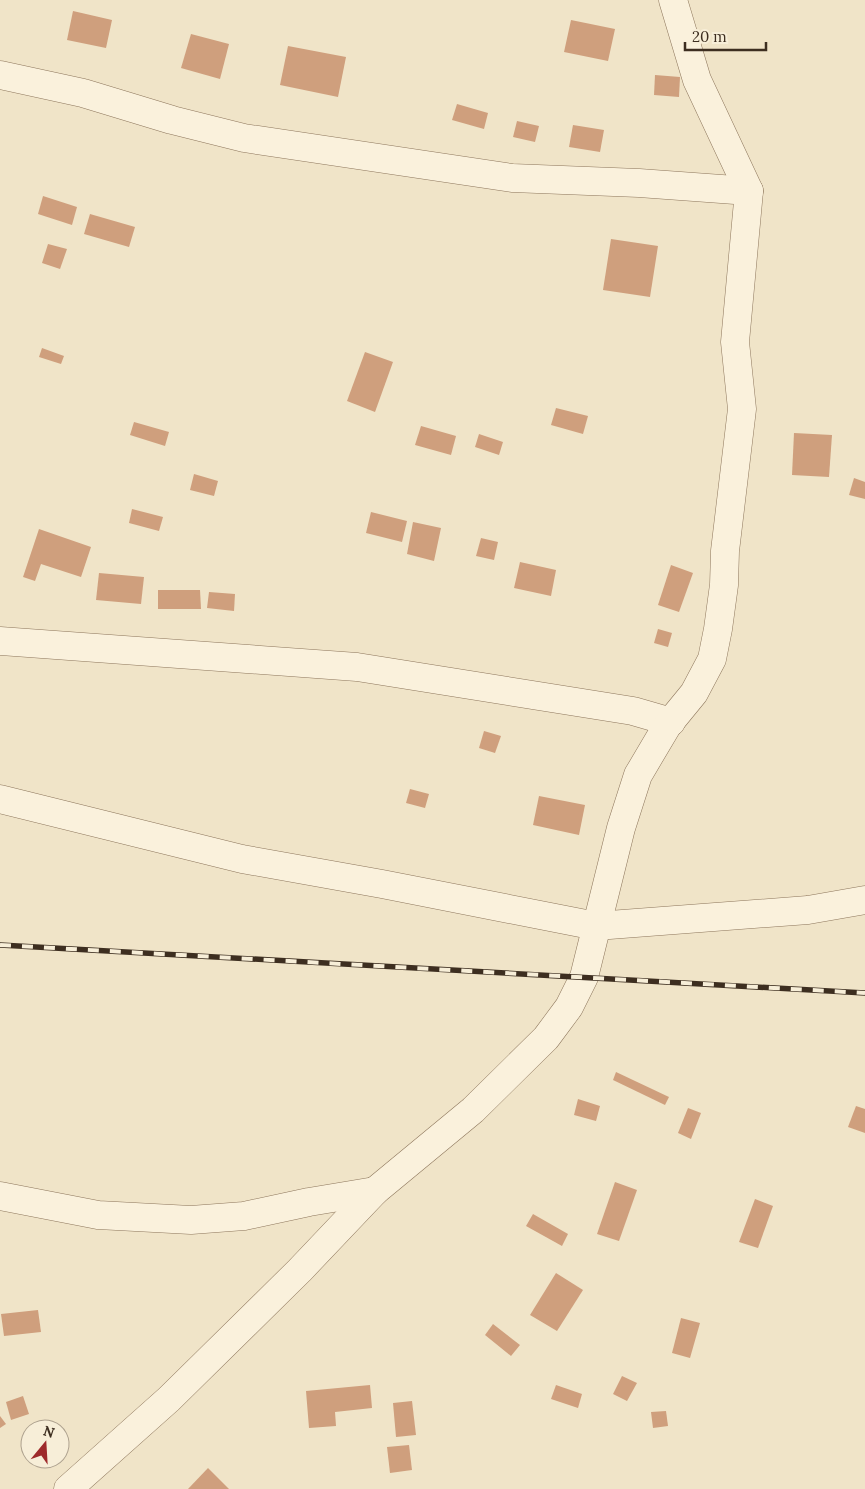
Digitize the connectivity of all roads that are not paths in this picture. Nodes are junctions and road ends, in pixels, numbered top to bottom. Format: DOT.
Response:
graph roads {
  1 [pos="673,0"];
  2 [pos="0,75"];
  3 [pos="749,191"];
  4 [pos="0,641"];
  5 [pos="671,722"];
  6 [pos="0,799"];
  7 [pos="865,900"];
  8 [pos="596,926"];
  9 [pos="375,1191"];
  10 [pos="0,1196"];
  11 [pos="68,1489"];
  1 -- 3 [label="street"];
  2 -- 3 [label="street"];
  3 -- 5 [label="street"];
  4 -- 5 [label="street"];
  5 -- 8 [label="street"];
  6 -- 8 [label="street"];
  7 -- 8 [label="street"];
  8 -- 9 [label="street"];
  9 -- 10 [label="street"];
  9 -- 11 [label="street"];
}
